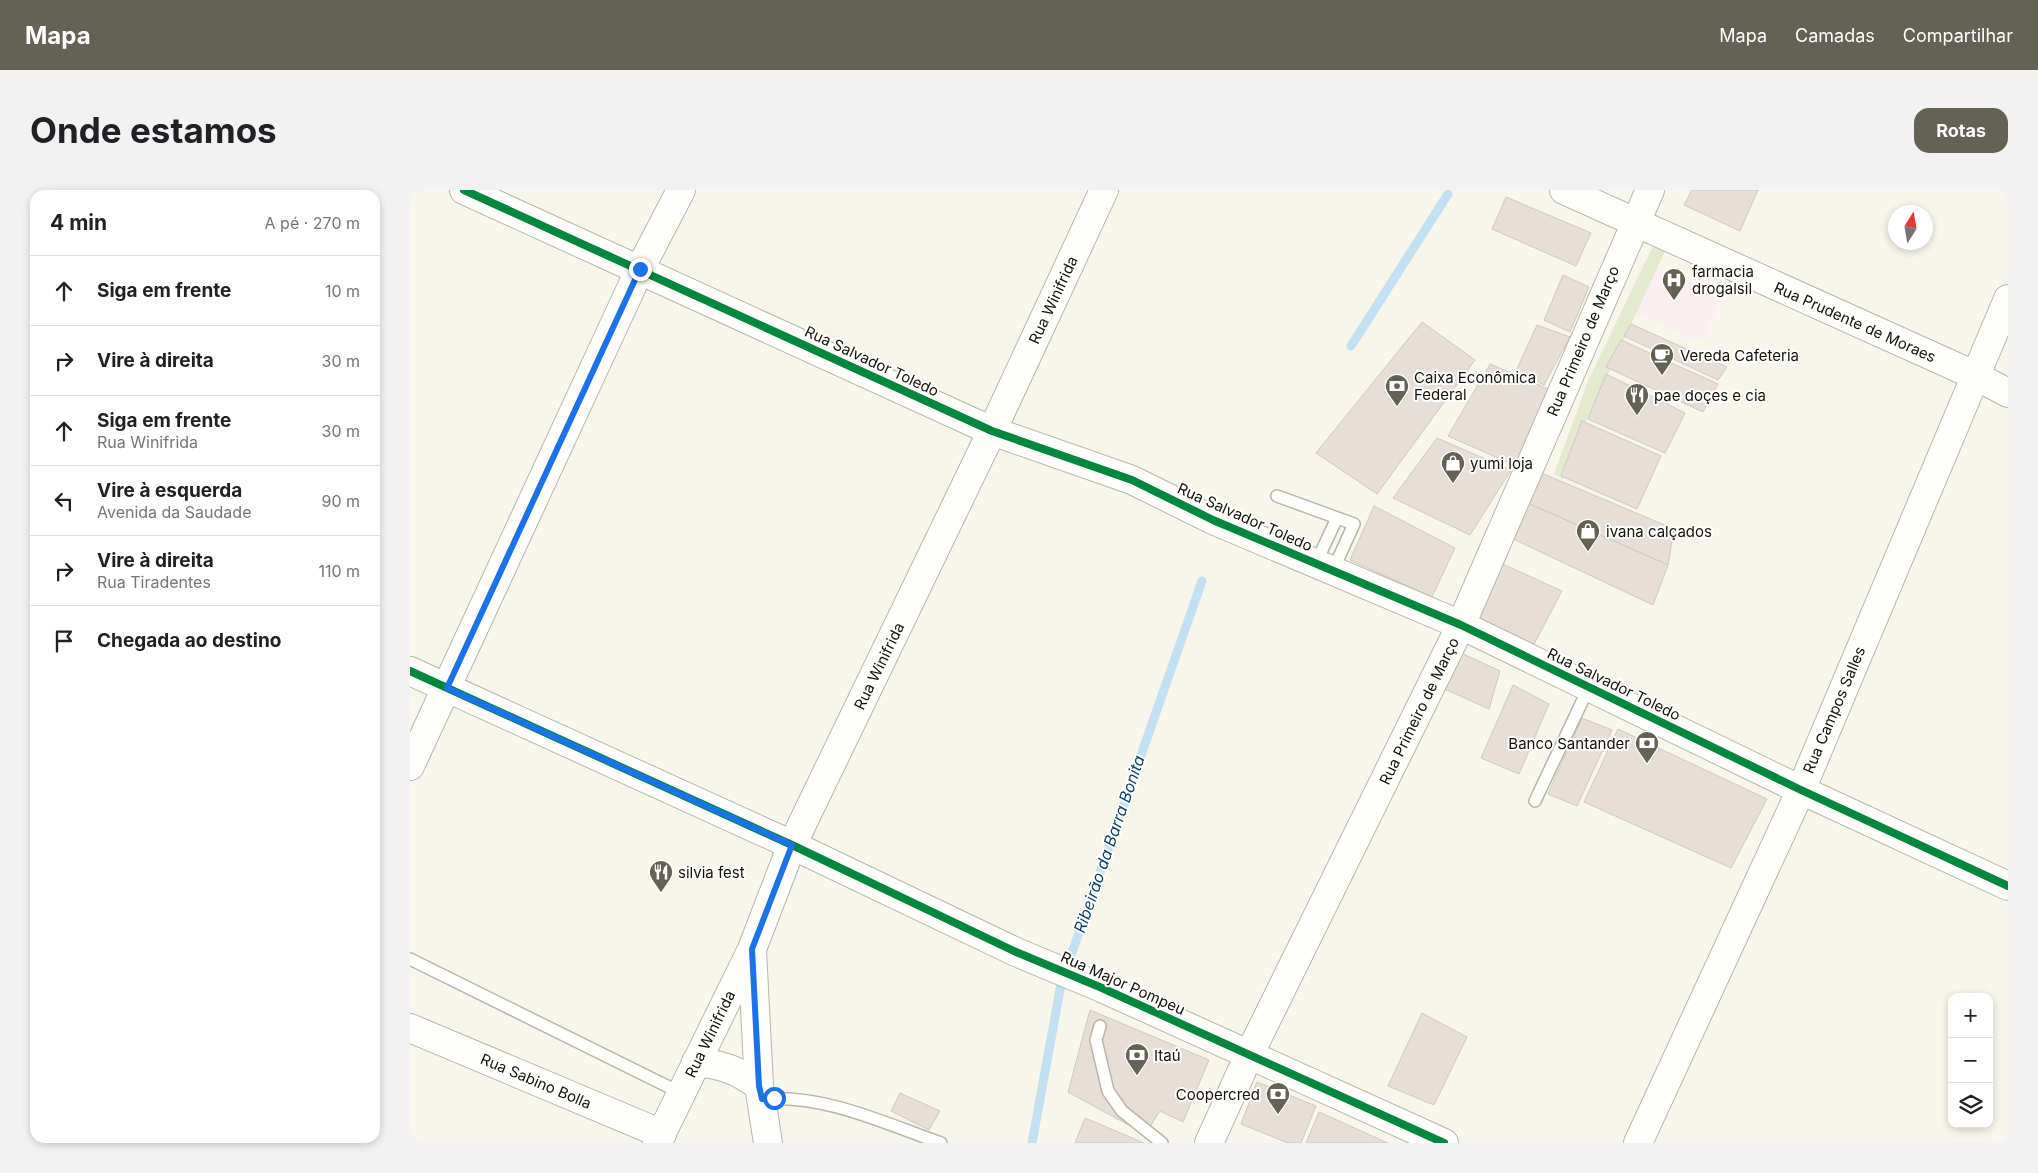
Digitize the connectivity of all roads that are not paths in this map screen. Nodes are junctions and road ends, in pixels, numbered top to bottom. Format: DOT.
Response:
graph roads {
  1 [pos="464,190"];
  2 [pos="681,190"];
  3 [pos="1104,190"];
  4 [pos="1564,190"];
  5 [pos="1650,190"];
  6 [pos="1634,223"];
  7 [pos="640,269"];
  8 [pos="2008,299"];
  9 [pos="1974,375"];
  10 [pos="2008,393"];
  11 [pos="992,431"];
  12 [pos="1277,496"];
  13 [pos="1337,518"];
  14 [pos="1324,567"];
  15 [pos="1461,625"];
  16 [pos="410,671"];
  17 [pos="1589,687"];
  18 [pos="447,688"];
  19 [pos="410,766"];
  20 [pos="1801,790"];
  21 [pos="1535,801"];
  22 [pos="792,845"];
  23 [pos="2008,886"];
  24 [pos="752,949"];
  25 [pos="410,959"];
  26 [pos="1100,1026"];
  27 [pos="410,1028"];
  28 [pos="1250,1055"];
  29 [pos="696,1062"];
  30 [pos="760,1092"];
  31 [pos="681,1093"];
  32 [pos="660,1138"];
  33 [pos="768,1143"];
  34 [pos="941,1143"];
  35 [pos="1162,1143"];
  36 [pos="1209,1143"];
  37 [pos="1444,1143"];
  38 [pos="1638,1143"];
  1 -- 7 [label="street, Rua Salvador Toledo"];
  2 -- 7 [label="street"];
  3 -- 11 [label="street, Rua Winifrida"];
  4 -- 6 [label="street, Rua Prudente de Moraes"];
  5 -- 6 [label="street, Rua Primeiro de Março"];
  6 -- 9 [label="street, Rua Prudente de Moraes"];
  6 -- 15 [label="street, Rua Primeiro de Março"];
  7 -- 11 [label="street, Rua Salvador Toledo"];
  7 -- 18 [label="street"];
  8 -- 9 [label="street, Rua Campos Salles"];
  9 -- 10 [label="street, Rua Prudente de Moraes"];
  9 -- 20 [label="street, Rua Campos Salles"];
  11 -- 14 [label="street, Rua Salvador Toledo"];
  11 -- 22 [label="street, Rua Winifrida"];
  12 -- 13 [label="lane"];
  13 -- 14 [label="lane"];
  13 -- 14 [label="lane"];
  14 -- 15 [label="street, Rua Salvador Toledo"];
  15 -- 17 [label="street, Rua Salvador Toledo"];
  15 -- 28 [label="street, Rua Primeiro de Março"];
  16 -- 18 [label="street, Rua Major Pompeu"];
  17 -- 20 [label="street, Rua Salvador Toledo"];
  17 -- 21 [label="lane"];
  18 -- 19 [label="street"];
  18 -- 22 [label="street, Rua Major Pompeu"];
  20 -- 23 [label="street, Rua Salvador Toledo"];
  20 -- 38 [label="street, Rua Campos Salles"];
  22 -- 24 [label="street, Rua Winifrida"];
  22 -- 28 [label="street, Rua Major Pompeu"];
  24 -- 29 [label="street, Rua Winifrida"];
  24 -- 30 [label="street"];
  25 -- 31 [label="lane"];
  26 -- 35 [label="lane"];
  27 -- 32 [label="street, Rua Sabino Bolla"];
  28 -- 36 [label="street, Rua Primeiro de Março"];
  28 -- 37 [label="street, Rua Major Pompeu"];
  29 -- 30 [label="street"];
  29 -- 31 [label="street, Rua Winifrida"];
  30 -- 33 [label="street"];
  30 -- 34 [label="lane"];
  31 -- 32 [label="street, Rua Winifrida"];
}
